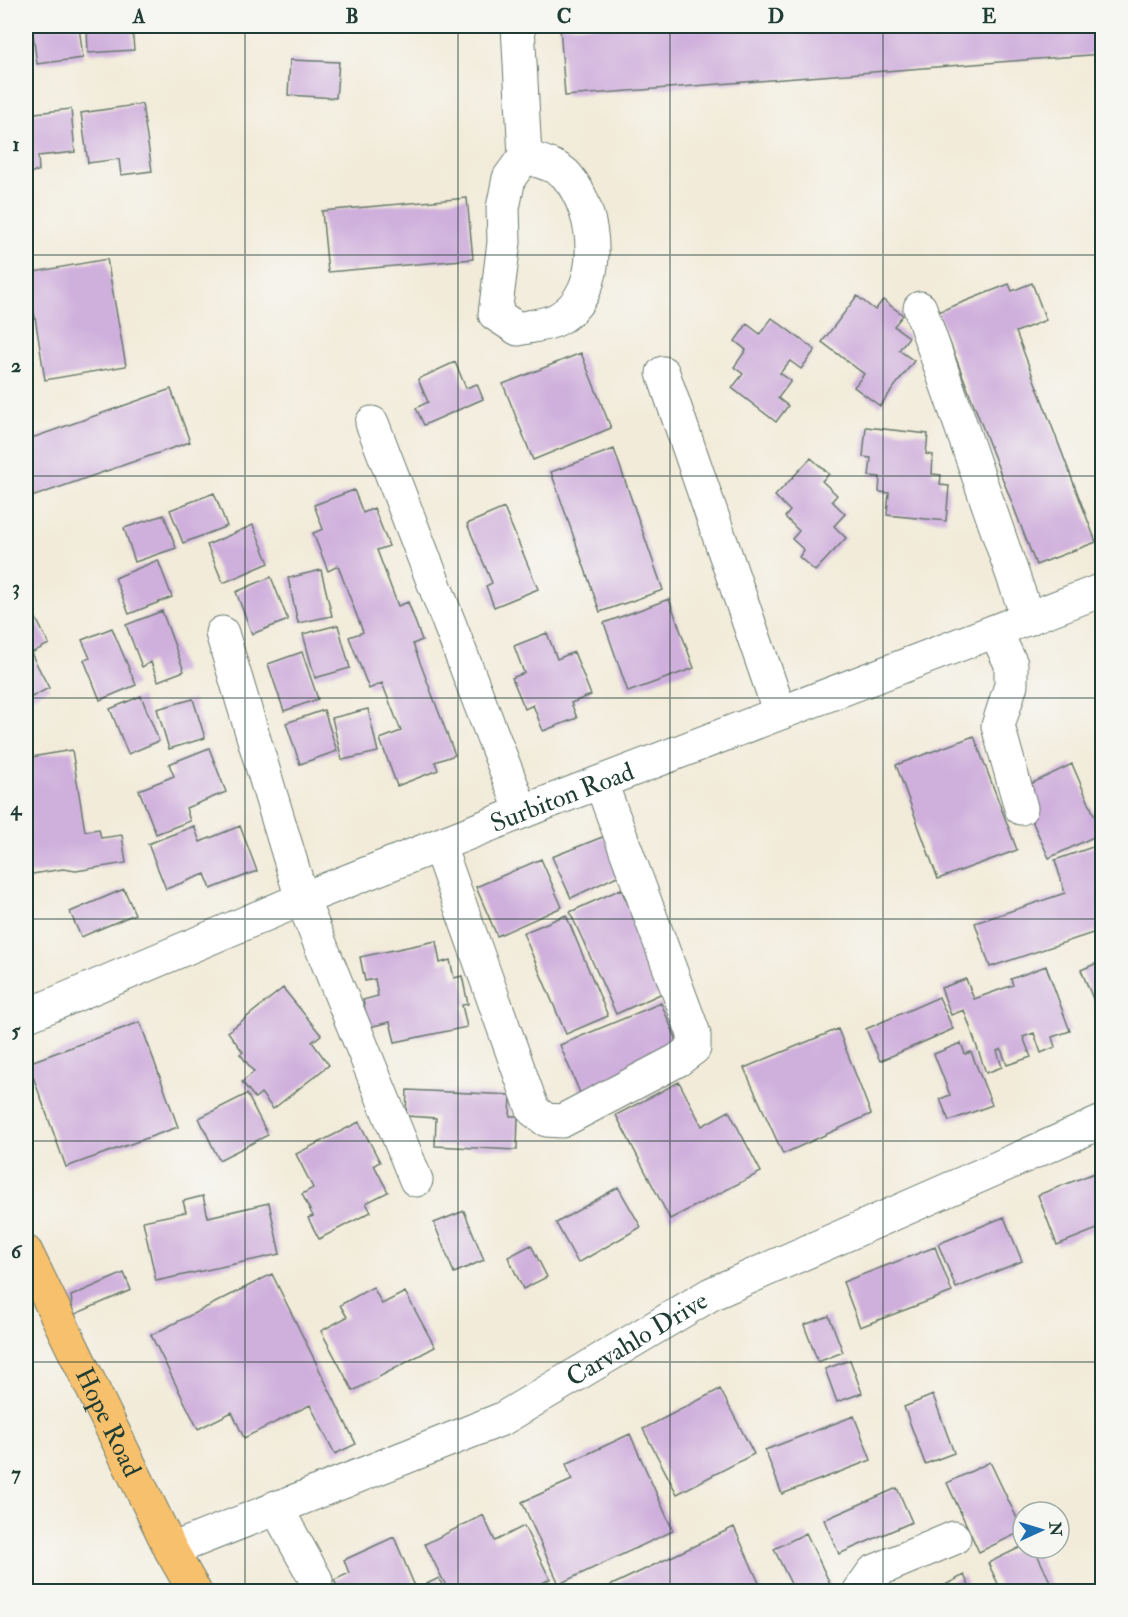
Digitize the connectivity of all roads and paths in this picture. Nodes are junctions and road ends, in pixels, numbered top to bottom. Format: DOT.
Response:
graph roads {
  1 [pos="518,26"];
  2 [pos="525,156"];
  3 [pos="920,308"];
  4 [pos="663,373"];
  5 [pos="372,423"];
  6 [pos="1102,590"];
  7 [pos="1028,619"];
  8 [pos="995,631"];
  9 [pos="222,633"];
  10 [pos="780,713"];
  11 [pos="601,783"];
  12 [pos="1021,808"];
  13 [pos="522,812"];
  14 [pos="439,846"];
  15 [pos="302,900"];
  16 [pos="26,1016"];
  17 [pos="1102,1122"];
  18 [pos="416,1180"];
  19 [pos="26,1252"];
  20 [pos="276,1507"];
  21 [pos="954,1538"];
  22 [pos="171,1550"];
  23 [pos="316,1580"];
  24 [pos="195,1592"];
  25 [pos="859,1592"];
  1 -- 2 [label="street"];
  2 -- 2 [label="street"];
  3 -- 7 [label="street"];
  4 -- 10 [label="street"];
  5 -- 13 [label="street"];
  6 -- 7 [label="street, Surbiton Road"];
  7 -- 8 [label="street, Surbiton Road"];
  8 -- 10 [label="street, Surbiton Road"];
  8 -- 12 [label="street"];
  9 -- 15 [label="street"];
  10 -- 11 [label="street, Surbiton Road"];
  11 -- 13 [label="street, Surbiton Road"];
  11 -- 14 [label="street"];
  13 -- 14 [label="street, Surbiton Road"];
  14 -- 15 [label="street, Surbiton Road"];
  15 -- 16 [label="street, Surbiton Road"];
  15 -- 18 [label="street"];
  17 -- 20 [label="street, Carvahlo Drive"];
  19 -- 22 [label="main road, Hope Road"];
  20 -- 22 [label="street, Carvahlo Drive"];
  20 -- 23 [label="street"];
  21 -- 25 [label="street"];
  22 -- 24 [label="main road, Hope Road"];
}
